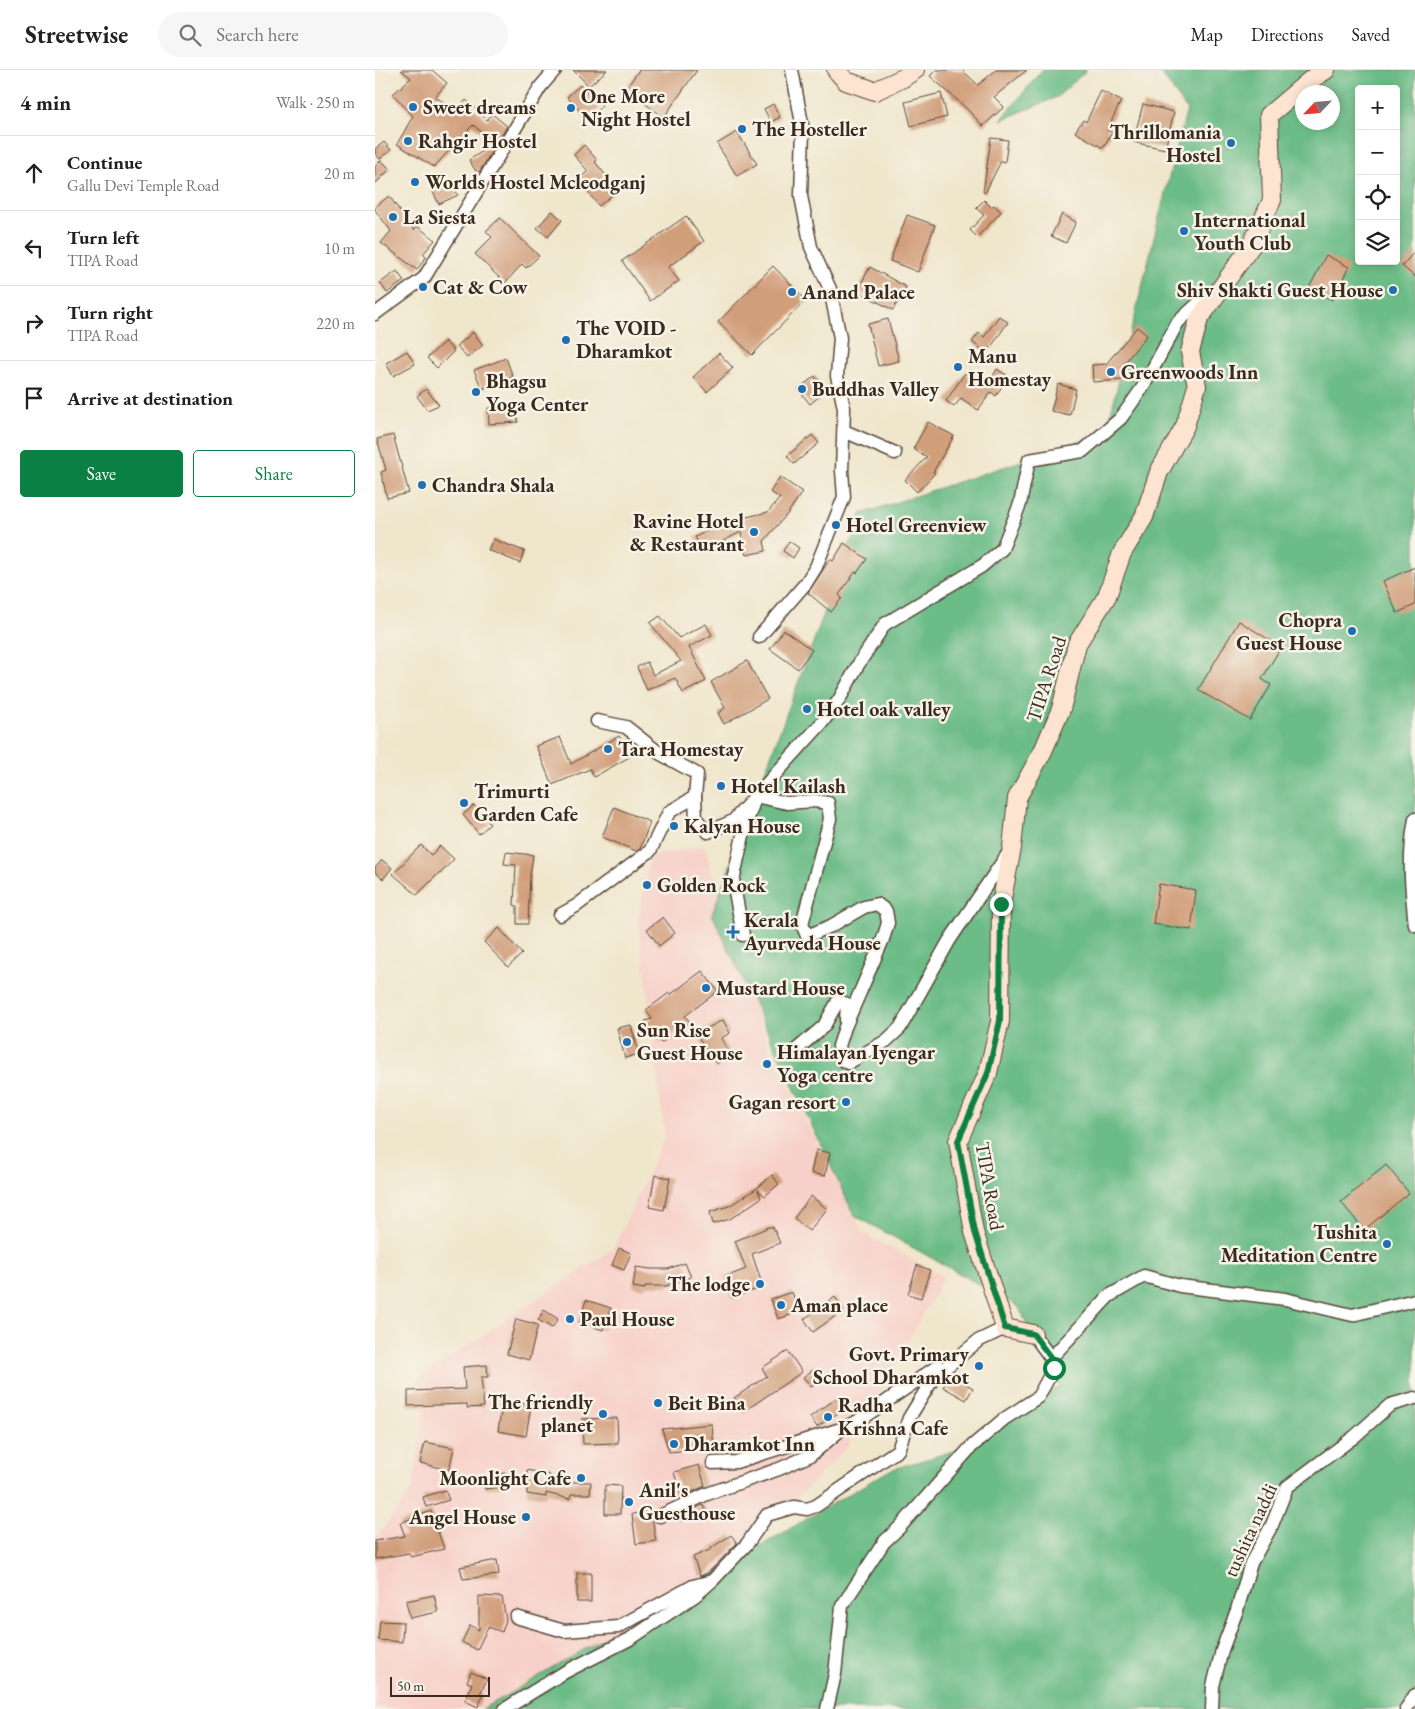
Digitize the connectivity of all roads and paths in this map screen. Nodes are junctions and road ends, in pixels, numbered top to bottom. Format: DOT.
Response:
graph roads {
  1 [pos="555,70"];
  2 [pos="792,70"];
  3 [pos="836,70"];
  4 [pos="915,70"];
  5 [pos="1326,70"];
  6 [pos="1215,296"];
  7 [pos="375,314"];
  8 [pos="843,431"];
  9 [pos="895,453"];
  10 [pos="759,637"];
  11 [pos="597,721"];
  12 [pos="756,796"];
  13 [pos="695,797"];
  14 [pos="1415,819"];
  15 [pos="1012,848"];
  16 [pos="560,915"];
  17 [pos="1415,925"];
  18 [pos="743,935"];
  19 [pos="845,1027"];
  20 [pos="796,1050"];
  21 [pos="1415,1300"];
  22 [pos="1005,1328"];
  23 [pos="1033,1334"];
  24 [pos="978,1341"];
  25 [pos="1051,1358"];
  26 [pos="1415,1398"];
  27 [pos="844,1428"];
  28 [pos="713,1463"];
  29 [pos="660,1516"];
  30 [pos="713,1580"];
  31 [pos="516,1617"];
  32 [pos="1415,1695"];
  33 [pos="505,1709"];
  34 [pos="827,1709"];
  35 [pos="1212,1709"];
  36 [pos="1405,1709"];
  1 -- 7 [label="street"];
  2 -- 8 [label="street"];
  3 -- 4 [label="street"];
  5 -- 6 [label="street, TIPA Road"];
  6 -- 12 [label="street"];
  6 -- 15 [label="street, TIPA Road"];
  8 -- 9 [label="street"];
  8 -- 10 [label="street"];
  11 -- 13 [label="street"];
  12 -- 13 [label="street"];
  12 -- 18 [label="street"];
  12 -- 19 [label="street"];
  13 -- 16 [label="street"];
  14 -- 17 [label="street"];
  15 -- 19 [label="street"];
  15 -- 22 [label="street, TIPA Road"];
  19 -- 20 [label="street"];
  21 -- 25 [label="street"];
  22 -- 23 [label="street"];
  22 -- 24 [label="street"];
  23 -- 25 [label="street"];
  24 -- 27 [label="street"];
  24 -- 30 [label="street"];
  25 -- 34 [label="street"];
  26 -- 35 [label="street, tushita naddi"];
  27 -- 28 [label="street"];
  27 -- 29 [label="street"];
  30 -- 31 [label="street"];
  30 -- 33 [label="street"];
  32 -- 36 [label="street"];
}
